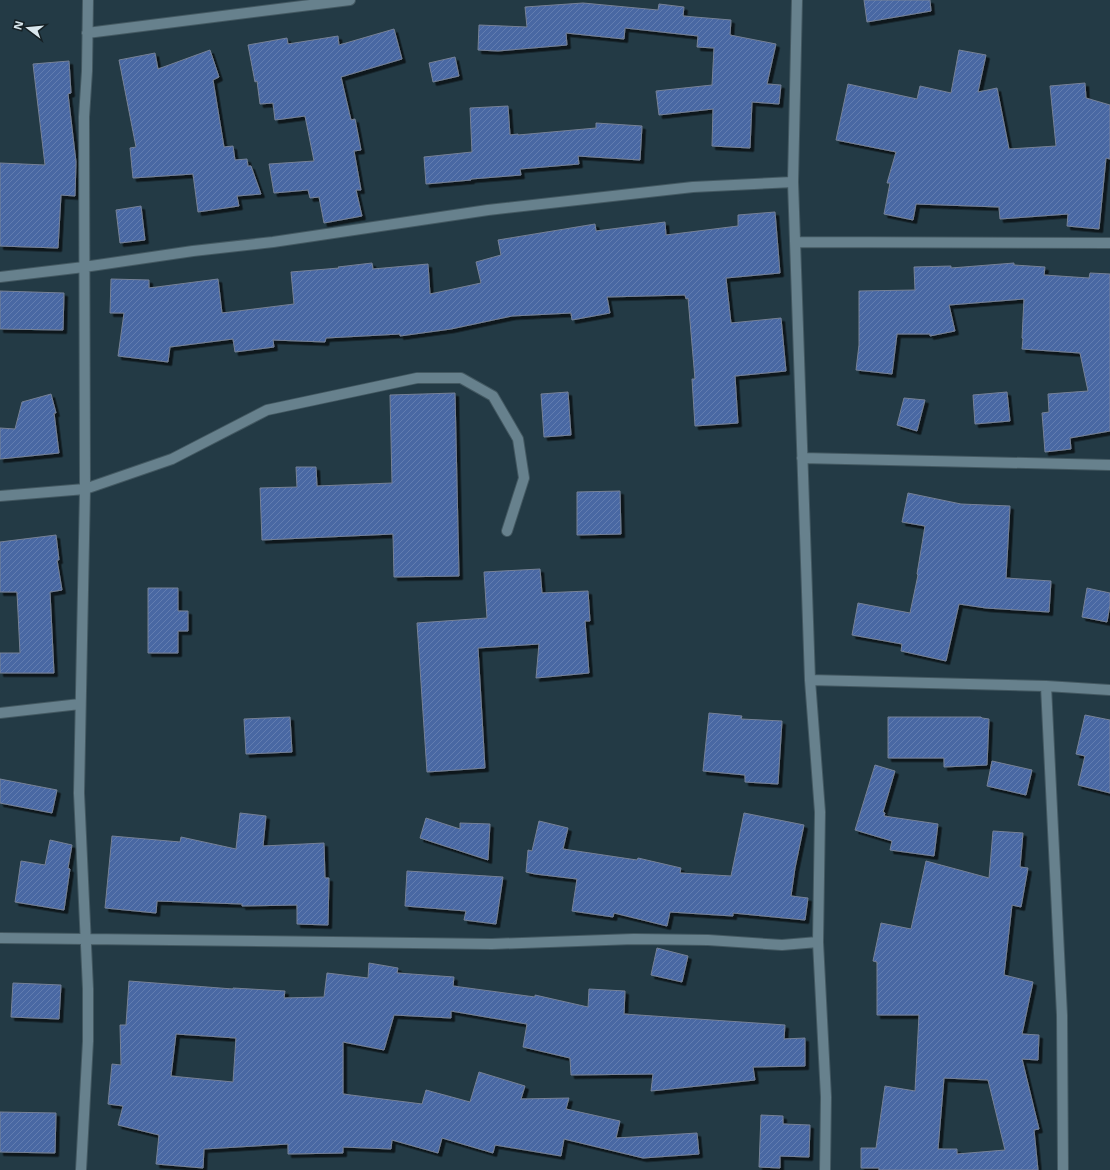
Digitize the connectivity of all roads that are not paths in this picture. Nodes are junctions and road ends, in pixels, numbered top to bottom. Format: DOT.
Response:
graph roads {
  1 [pos="88,0"];
  2 [pos="350,0"];
  3 [pos="797,0"];
  4 [pos="88,33"];
  5 [pos="793,182"];
  6 [pos="795,242"];
  7 [pos="1110,243"];
  8 [pos="84,267"];
  9 [pos="0,277"];
  10 [pos="802,458"];
  11 [pos="1110,465"];
  12 [pos="85,489"];
  13 [pos="0,496"];
  14 [pos="507,531"];
  15 [pos="810,680"];
  16 [pos="1046,686"];
  17 [pos="1110,690"];
  18 [pos="80,704"];
  19 [pos="0,713"];
  20 [pos="0,938"];
  21 [pos="86,939"];
  22 [pos="818,942"];
  23 [pos="81,1170"];
  24 [pos="825,1170"];
  25 [pos="1063,1170"];
  1 -- 4 [label="street"];
  2 -- 4 [label="street"];
  3 -- 5 [label="street"];
  4 -- 8 [label="street"];
  5 -- 6 [label="street"];
  5 -- 8 [label="street"];
  6 -- 7 [label="street"];
  6 -- 10 [label="street"];
  8 -- 9 [label="street"];
  8 -- 12 [label="street"];
  10 -- 11 [label="street"];
  10 -- 15 [label="street"];
  12 -- 13 [label="street"];
  12 -- 14 [label="street"];
  12 -- 18 [label="street"];
  15 -- 16 [label="street"];
  15 -- 22 [label="street"];
  16 -- 17 [label="street"];
  16 -- 25 [label="street"];
  18 -- 19 [label="street"];
  18 -- 21 [label="street"];
  20 -- 21 [label="street"];
  21 -- 22 [label="street"];
  21 -- 23 [label="street"];
  22 -- 24 [label="street"];
}
